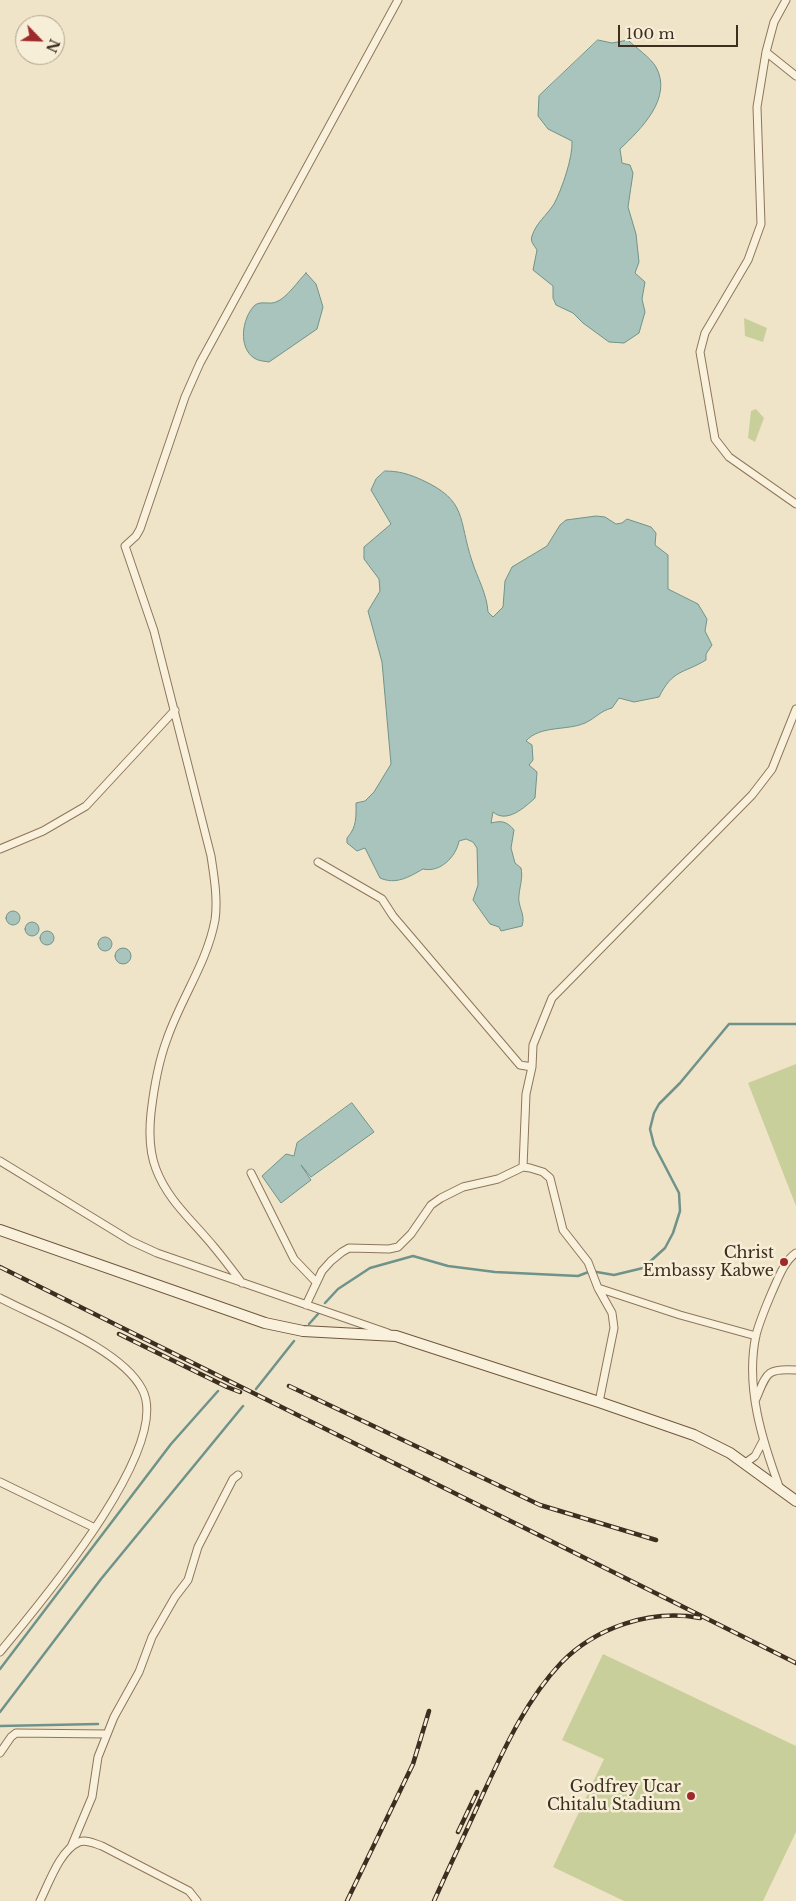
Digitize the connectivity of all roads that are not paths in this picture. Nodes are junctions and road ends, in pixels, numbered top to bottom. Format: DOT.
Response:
graph roads {
  1 [pos="398,0"];
  2 [pos="786,0"];
  3 [pos="766,52"];
  4 [pos="796,76"];
  5 [pos="796,504"];
  6 [pos="796,709"];
  7 [pos="175,710"];
  8 [pos="0,849"];
  9 [pos="318,862"];
  10 [pos="532,1068"];
  11 [pos="0,1161"];
  12 [pos="523,1167"];
  13 [pos="251,1173"];
  14 [pos="0,1230"];
  15 [pos="796,1253"];
  16 [pos="316,1282"];
  17 [pos="242,1283"];
  18 [pos="598,1288"];
  19 [pos="0,1298"];
  20 [pos="306,1305"];
  21 [pos="396,1336"];
  22 [pos="756,1336"];
  23 [pos="796,1370"];
  24 [pos="599,1402"];
  25 [pos="754,1402"];
  26 [pos="763,1441"];
  27 [pos="744,1464"];
  28 [pos="238,1474"];
  29 [pos="0,1482"];
  30 [pos="781,1491"];
  31 [pos="796,1501"];
  32 [pos="95,1528"];
  33 [pos="0,1652"];
  34 [pos="106,1734"];
  35 [pos="0,1753"];
  36 [pos="71,1847"];
  37 [pos="40,1901"];
  38 [pos="197,1901"];
  1 -- 7 [label="street"];
  2 -- 3 [label="street"];
  3 -- 4 [label="street"];
  3 -- 5 [label="street"];
  6 -- 10 [label="street"];
  7 -- 8 [label="street"];
  7 -- 17 [label="street"];
  9 -- 10 [label="street"];
  10 -- 12 [label="street"];
  11 -- 17 [label="street"];
  12 -- 16 [label="street"];
  12 -- 18 [label="street"];
  13 -- 16 [label="street"];
  14 -- 21 [label="street"];
  15 -- 22 [label="street"];
  16 -- 20 [label="street"];
  17 -- 20 [label="street"];
  18 -- 22 [label="street"];
  18 -- 24 [label="street"];
  19 -- 32 [label="street"];
  20 -- 21 [label="street"];
  21 -- 24 [label="street"];
  22 -- 25 [label="street"];
  23 -- 25 [label="street"];
  24 -- 27 [label="street"];
  25 -- 26 [label="street"];
  26 -- 27 [label="street"];
  26 -- 30 [label="street"];
  27 -- 30 [label="street"];
  28 -- 34 [label="street"];
  29 -- 32 [label="street"];
  30 -- 31 [label="street"];
  32 -- 33 [label="street"];
  34 -- 35 [label="street"];
  34 -- 36 [label="street"];
  36 -- 37 [label="street"];
  36 -- 38 [label="street"];
}
